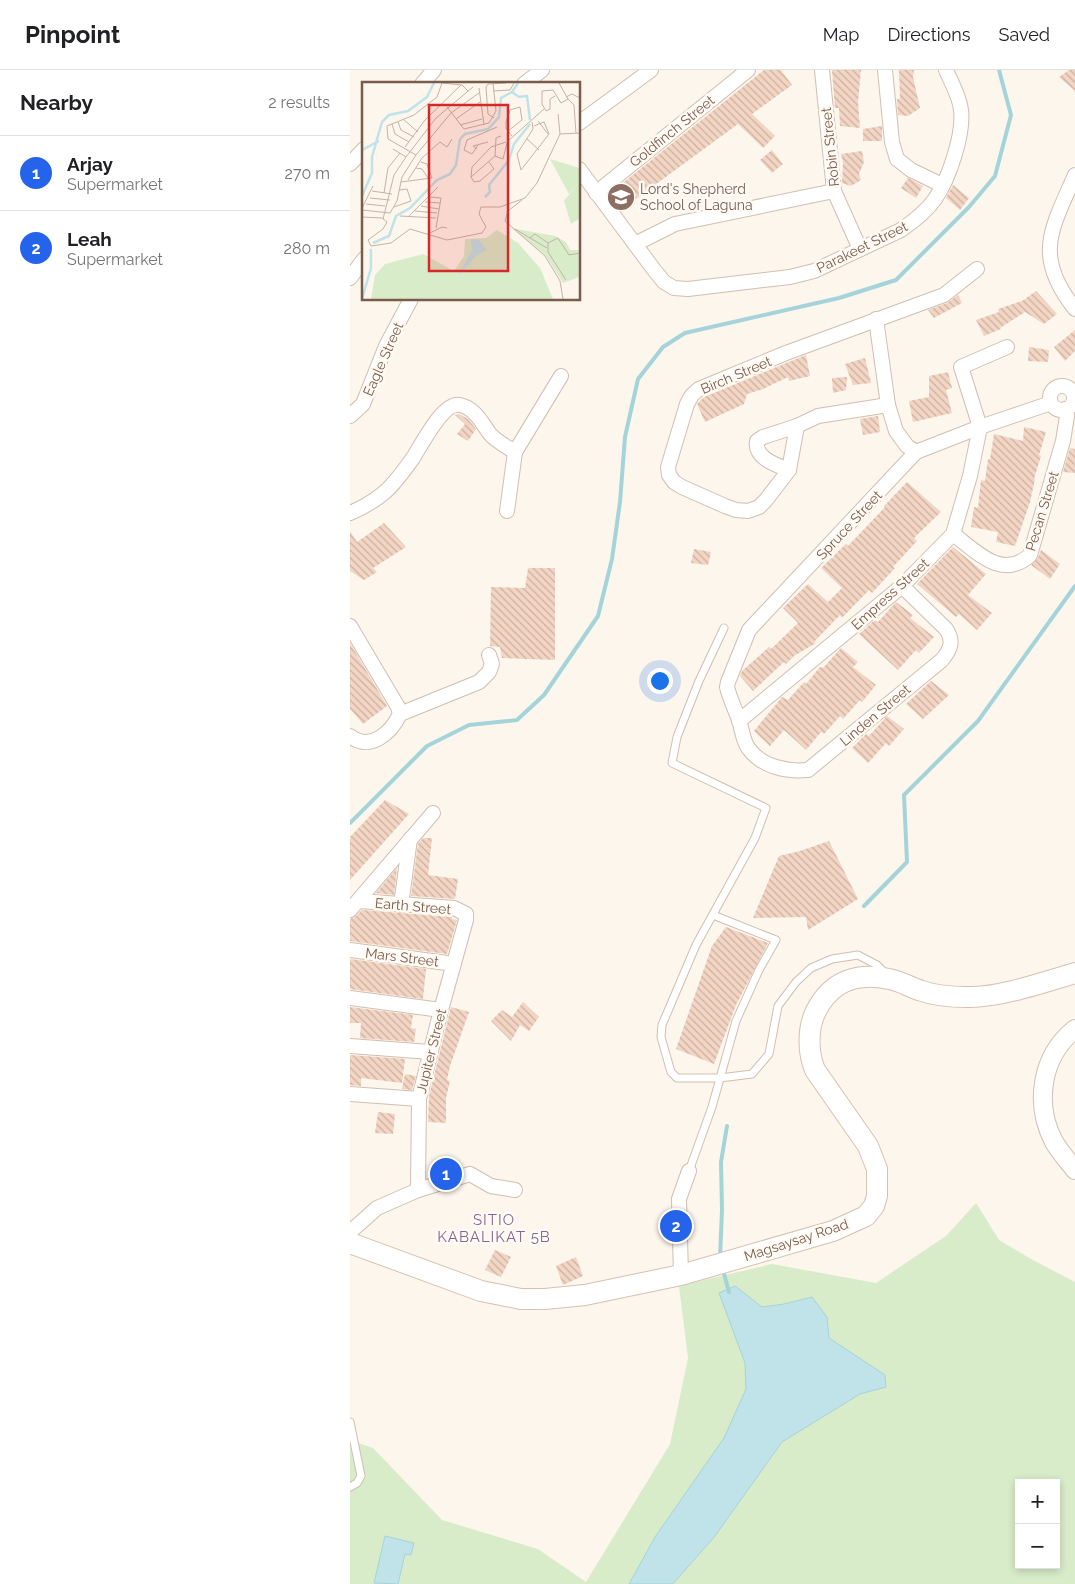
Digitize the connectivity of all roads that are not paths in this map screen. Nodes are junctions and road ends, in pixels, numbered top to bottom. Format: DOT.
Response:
graph roads {
  1 [pos="434,70"];
  2 [pos="542,70"];
  3 [pos="651,70"];
  4 [pos="748,70"];
  5 [pos="822,70"];
  6 [pos="884,70"];
  7 [pos="946,70"];
  8 [pos="424,82"];
  9 [pos="527,82"];
  10 [pos="580,122"];
  11 [pos="362,151"];
  12 [pos="350,164"];
  13 [pos="580,171"];
  14 [pos="1075,175"];
  15 [pos="942,186"];
  16 [pos="834,191"];
  17 [pos="596,193"];
  18 [pos="635,244"];
  19 [pos="860,249"];
  20 [pos="362,262"];
  21 [pos="977,269"];
  22 [pos="350,278"];
  23 [pos="410,300"];
  24 [pos="1074,307"];
  25 [pos="876,319"];
  26 [pos="1007,347"];
  27 [pos="562,376"];
  28 [pos="1074,392"];
  29 [pos="1052,403"];
  30 [pos="888,404"];
  31 [pos="1065,409"];
  32 [pos="350,416"];
  33 [pos="797,426"];
  34 [pos="980,427"];
  35 [pos="515,452"];
  36 [pos="916,452"];
  37 [pos="789,470"];
  38 [pos="507,511"];
  39 [pos="350,513"];
  40 [pos="954,534"];
  41 [pos="902,586"];
  42 [pos="350,626"];
  43 [pos="724,628"];
  44 [pos="489,655"];
  45 [pos="400,714"];
  46 [pos="739,721"];
  47 [pos="350,736"];
  48 [pos="433,813"];
  49 [pos="410,839"];
  50 [pos="400,904"];
  51 [pos="354,905"];
  52 [pos="466,914"];
  53 [pos="713,915"];
  54 [pos="350,950"];
  55 [pos="454,964"];
  56 [pos="1075,973"];
  57 [pos="891,979"];
  58 [pos="350,998"];
  59 [pos="441,1010"];
  60 [pos="1075,1029"];
  61 [pos="350,1046"];
  62 [pos="430,1052"];
  63 [pos="720,1078"];
  64 [pos="350,1094"];
  65 [pos="419,1099"];
  66 [pos="1075,1170"];
  67 [pos="689,1171"];
  68 [pos="418,1190"];
  69 [pos="515,1190"];
  70 [pos="350,1232"];
  71 [pos="350,1242"];
  72 [pos="681,1275"];
  73 [pos="350,1422"];
  74 [pos="352,1442"];
  75 [pos="350,1487"];
  1 -- 8 [label="street"];
  2 -- 9 [label="street"];
  3 -- 10 [label="street"];
  4 -- 17 [label="street, Goldfinch Street"];
  5 -- 16 [label="street, Robin Street"];
  6 -- 15 [label="street"];
  7 -- 15 [label="street, Parakeet Street"];
  11 -- 12 [label="street"];
  13 -- 17 [label="street"];
  14 -- 24 [label="street"];
  15 -- 19 [label="street, Parakeet Street"];
  16 -- 18 [label="street"];
  16 -- 19 [label="street, Robin Street"];
  17 -- 18 [label="street"];
  18 -- 19 [label="street, Parakeet Street"];
  20 -- 22 [label="street"];
  21 -- 25 [label="street, Birch Street"];
  23 -- 32 [label="street, Eagle Street"];
  25 -- 30 [label="street"];
  25 -- 37 [label="street, Birch Street"];
  26 -- 34 [label="street"];
  27 -- 35 [label="street"];
  28 -- 29 [label="street"];
  28 -- 31 [label="street"];
  29 -- 31 [label="street"];
  29 -- 34 [label="street, Spruce Street"];
  30 -- 33 [label="street"];
  30 -- 36 [label="street"];
  31 -- 40 [label="street, Pecan Street"];
  33 -- 37 [label="street, Birch Street"];
  33 -- 37 [label="street"];
  34 -- 36 [label="street, Spruce Street"];
  34 -- 40 [label="street, Empress Street"];
  35 -- 38 [label="street"];
  35 -- 39 [label="street"];
  36 -- 46 [label="street, Spruce Street"];
  40 -- 41 [label="street, Empress Street"];
  41 -- 46 [label="street, Empress Street"];
  41 -- 46 [label="street, Linden Street"];
  42 -- 45 [label="street"];
  43 -- 53 [label="lane"];
  44 -- 45 [label="street"];
  45 -- 47 [label="street"];
  48 -- 49 [label="street"];
  49 -- 50 [label="street"];
  49 -- 51 [label="street"];
  50 -- 51 [label="street, Earth Street"];
  50 -- 52 [label="street, Earth Street"];
  52 -- 55 [label="street, Jupiter Street"];
  53 -- 63 [label="lane"];
  53 -- 63 [label="lane"];
  54 -- 55 [label="street, Mars Street"];
  55 -- 59 [label="street, Jupiter Street"];
  56 -- 57 [label="main road, Magsaysay Road"];
  57 -- 63 [label="lane"];
  57 -- 72 [label="main road, Magsaysay Road"];
  58 -- 59 [label="street"];
  59 -- 62 [label="street, Jupiter Street"];
  60 -- 66 [label="street"];
  61 -- 62 [label="street"];
  62 -- 65 [label="street, Jupiter Street"];
  63 -- 67 [label="lane"];
  64 -- 65 [label="street"];
  65 -- 68 [label="street, Jupiter Street"];
  67 -- 72 [label="street"];
  68 -- 69 [label="street"];
  68 -- 70 [label="street"];
  71 -- 72 [label="main road, Magsaysay Road"];
  73 -- 74 [label="lane"];
  74 -- 75 [label="lane"];
}
